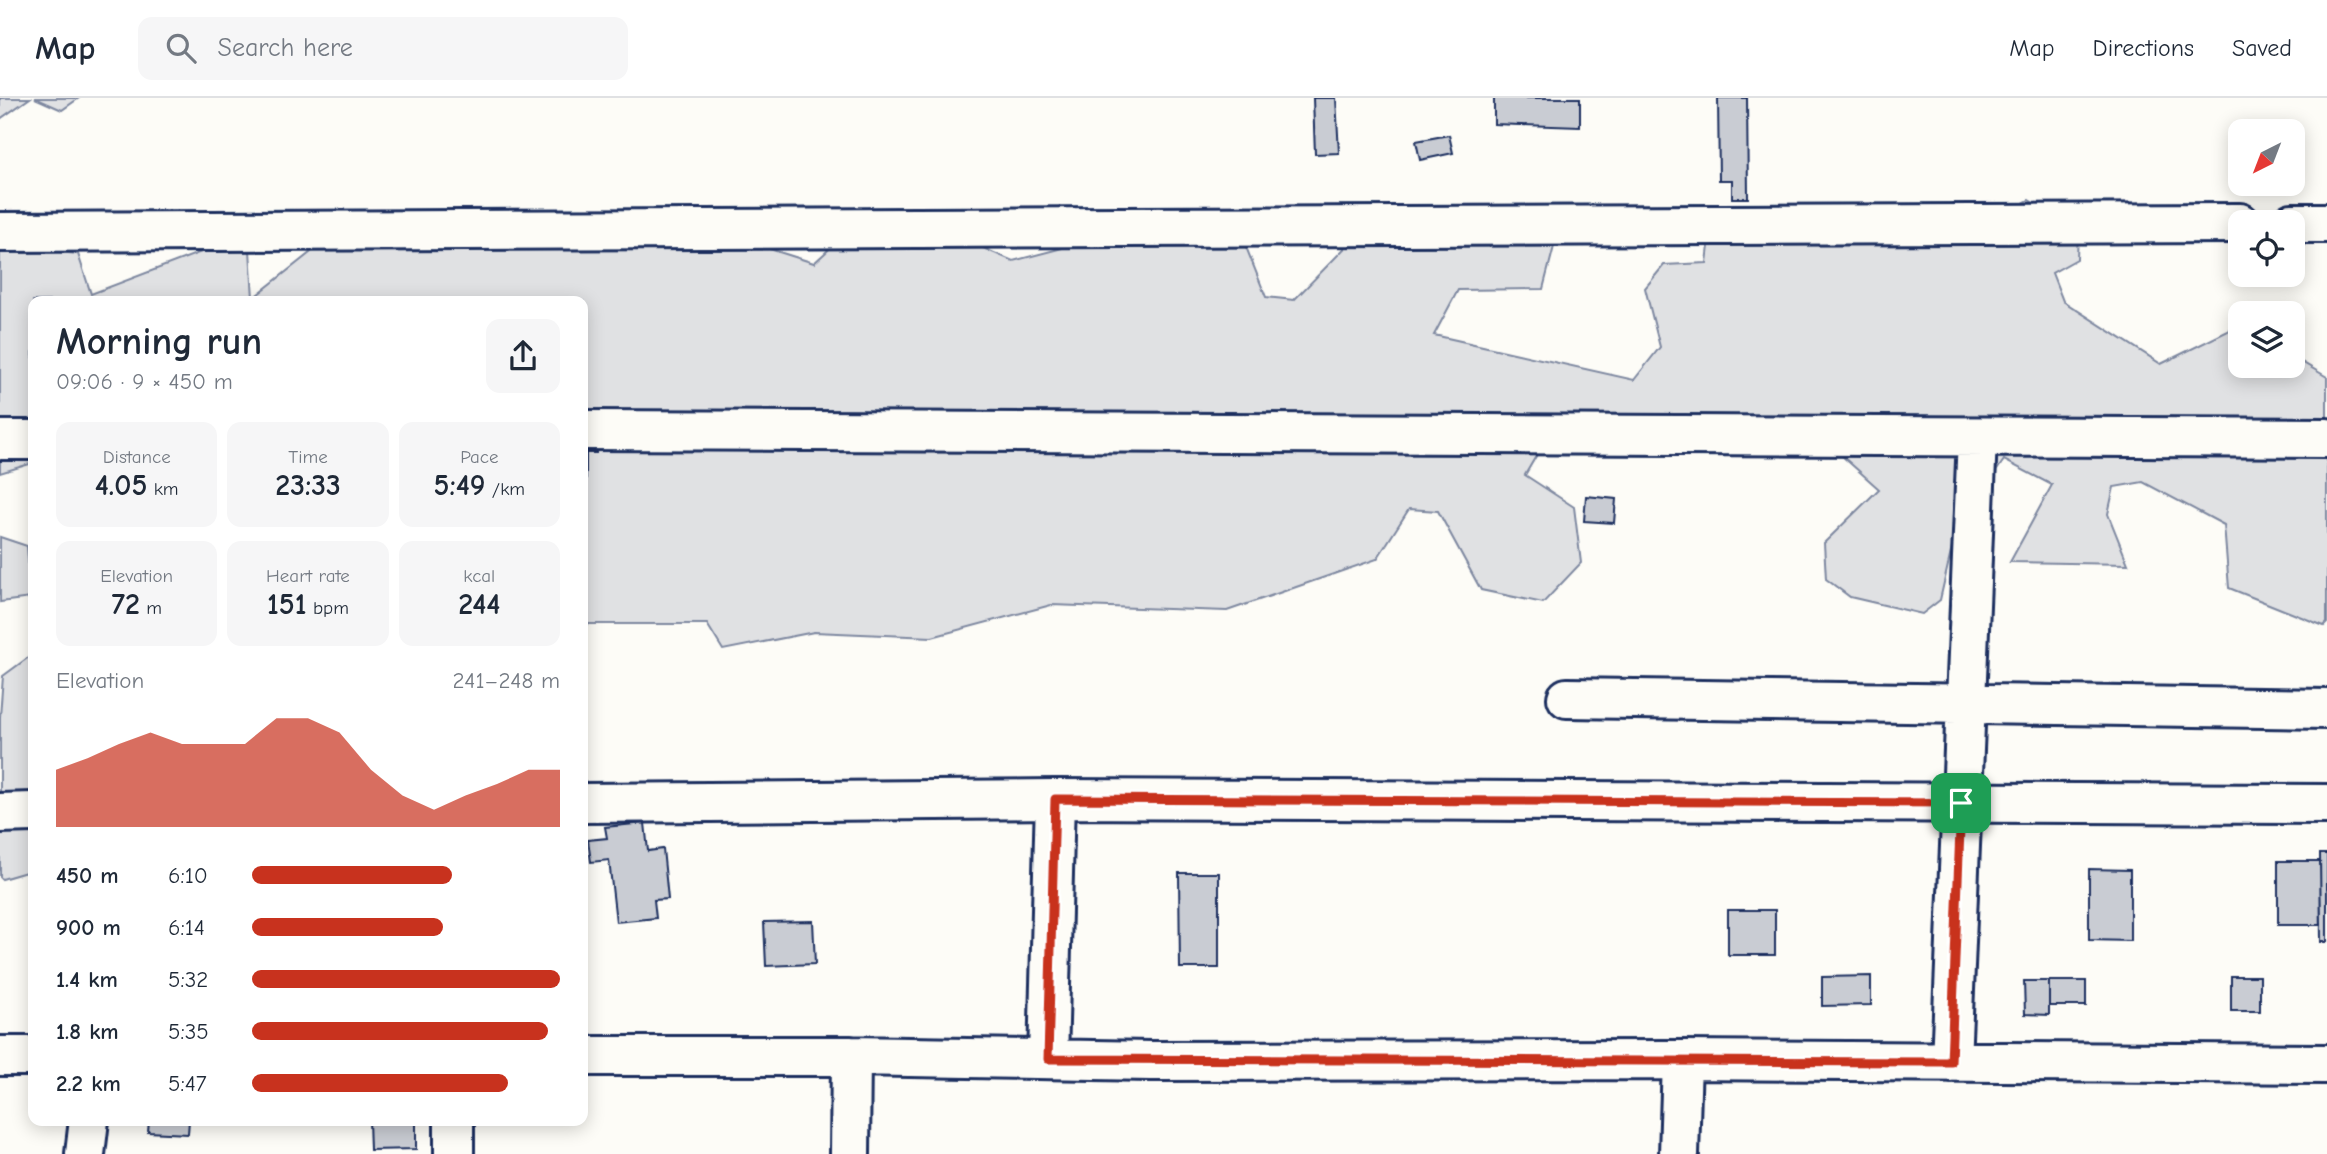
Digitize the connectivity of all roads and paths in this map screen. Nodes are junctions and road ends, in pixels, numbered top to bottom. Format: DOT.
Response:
graph roads {
  1 [pos="2228,223"];
  2 [pos="2305,223"];
  3 [pos="2327,223"];
  4 [pos="0,232"];
  5 [pos="588,430"];
  6 [pos="1977,437"];
  7 [pos="2327,438"];
  8 [pos="0,440"];
  9 [pos="28,440"];
  10 [pos="1567,698"];
  11 [pos="1966,704"];
  12 [pos="2327,709"];
  13 [pos="1055,799"];
  14 [pos="588,803"];
  15 [pos="1961,803"];
  16 [pos="2327,804"];
  17 [pos="28,812"];
  18 [pos="0,813"];
  19 [pos="0,1056"];
  20 [pos="28,1056"];
  21 [pos="588,1056"];
  22 [pos="851,1056"];
  23 [pos="1048,1059"];
  24 [pos="1682,1060"];
  25 [pos="1951,1062"];
  26 [pos="2327,1064"];
  27 [pos="88,1126"];
  28 [pos="454,1126"];
  29 [pos="85,1154"];
  30 [pos="454,1154"];
  31 [pos="850,1154"];
  32 [pos="1678,1154"];
  1 -- 4 [label="lane"];
  2 -- 3 [label="lane"];
  5 -- 6 [label="lane"];
  6 -- 7 [label="lane"];
  6 -- 11 [label="lane"];
  8 -- 9 [label="lane"];
  10 -- 11 [label="lane"];
  11 -- 12 [label="lane"];
  11 -- 15 [label="lane"];
  13 -- 14 [label="lane"];
  13 -- 15 [label="lane"];
  13 -- 23 [label="lane"];
  15 -- 16 [label="lane"];
  15 -- 25 [label="lane"];
  17 -- 18 [label="lane"];
  19 -- 20 [label="lane"];
  21 -- 22 [label="lane"];
  22 -- 23 [label="lane"];
  22 -- 31 [label="lane"];
  23 -- 24 [label="lane"];
  24 -- 25 [label="lane"];
  24 -- 32 [label="lane"];
  25 -- 26 [label="lane"];
  27 -- 29 [label="lane"];
  28 -- 30 [label="lane"];
}
